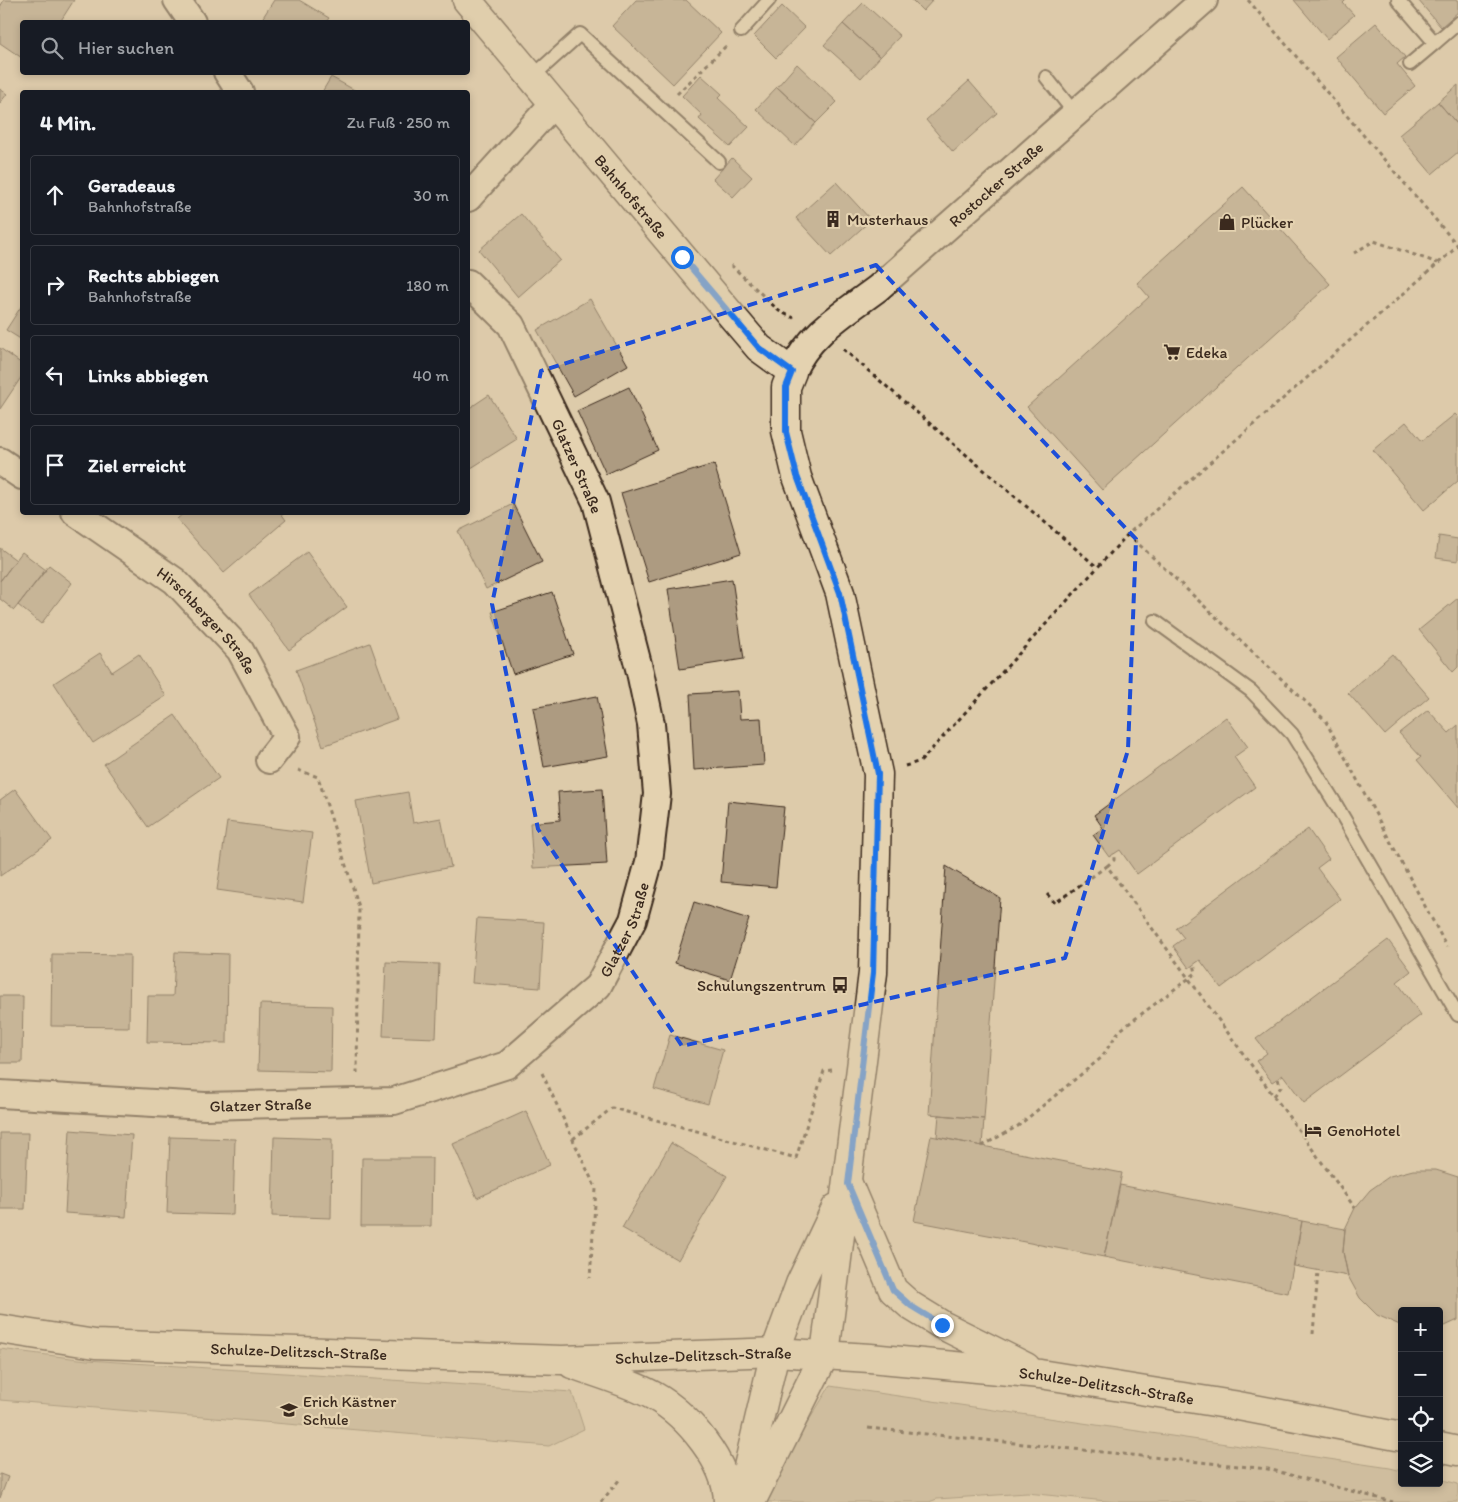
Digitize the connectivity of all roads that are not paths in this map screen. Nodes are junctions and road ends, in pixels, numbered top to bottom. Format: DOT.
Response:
graph roads {
  1 [pos="177,0"];
  2 [pos="467,0"];
  3 [pos="769,0"];
  4 [pos="1204,0"];
  5 [pos="1398,0"];
  6 [pos="191,20"];
  7 [pos="1458,23"];
  8 [pos="741,31"];
  9 [pos="1435,43"];
  10 [pos="1410,64"];
  11 [pos="228,75"];
  12 [pos="1046,77"];
  13 [pos="531,78"];
  14 [pos="239,90"];
  15 [pos="553,104"];
  16 [pos="1076,115"];
  17 [pos="719,162"];
  18 [pos="470,196"];
  19 [pos="470,285"];
  20 [pos="792,372"];
  21 [pos="79,515"];
  22 [pos="1155,621"];
  23 [pos="269,760"];
  24 [pos="1458,1015"];
  25 [pos="0,1094"];
  26 [pos="848,1184"];
  27 [pos="0,1329"];
  28 [pos="775,1352"];
  29 [pos="826,1354"];
  30 [pos="562,1360"];
  31 [pos="1040,1374"];
  32 [pos="1398,1436"];
  33 [pos="1443,1447"];
  34 [pos="1458,1451"];
  35 [pos="728,1502"];
  36 [pos="739,1502"];
  37 [pos="751,1502"];
  1 -- 6 [label="street"];
  2 -- 13 [label="street, Bahnhofstraße"];
  3 -- 8 [label="lane"];
  4 -- 16 [label="street, Rostocker Straße"];
  5 -- 9 [label="lane"];
  7 -- 9 [label="lane"];
  9 -- 10 [label="lane"];
  11 -- 14 [label="street"];
  12 -- 16 [label="lane"];
  13 -- 15 [label="street, Bahnhofstraße"];
  13 -- 17 [label="lane"];
  15 -- 18 [label="street"];
  15 -- 20 [label="street, Bahnhofstraße"];
  16 -- 20 [label="street, Rostocker Straße"];
  19 -- 25 [label="street, Glatzer Straße"];
  20 -- 26 [label="street"];
  21 -- 23 [label="street, Hirschberger Straße"];
  22 -- 24 [label="lane"];
  26 -- 28 [label="street"];
  26 -- 29 [label="street"];
  26 -- 31 [label="street"];
  27 -- 30 [label="street, Schulze-Delitzsch-Straße"];
  28 -- 29 [label="street, Schulze-Delitzsch-Straße"];
  28 -- 30 [label="street, Schulze-Delitzsch-Straße"];
  28 -- 36 [label="street"];
  29 -- 31 [label="street, Schulze-Delitzsch-Straße"];
  29 -- 37 [label="street"];
  30 -- 35 [label="street"];
  31 -- 32 [label="street, Schulze-Delitzsch-Straße"];
  33 -- 34 [label="street"];
}
